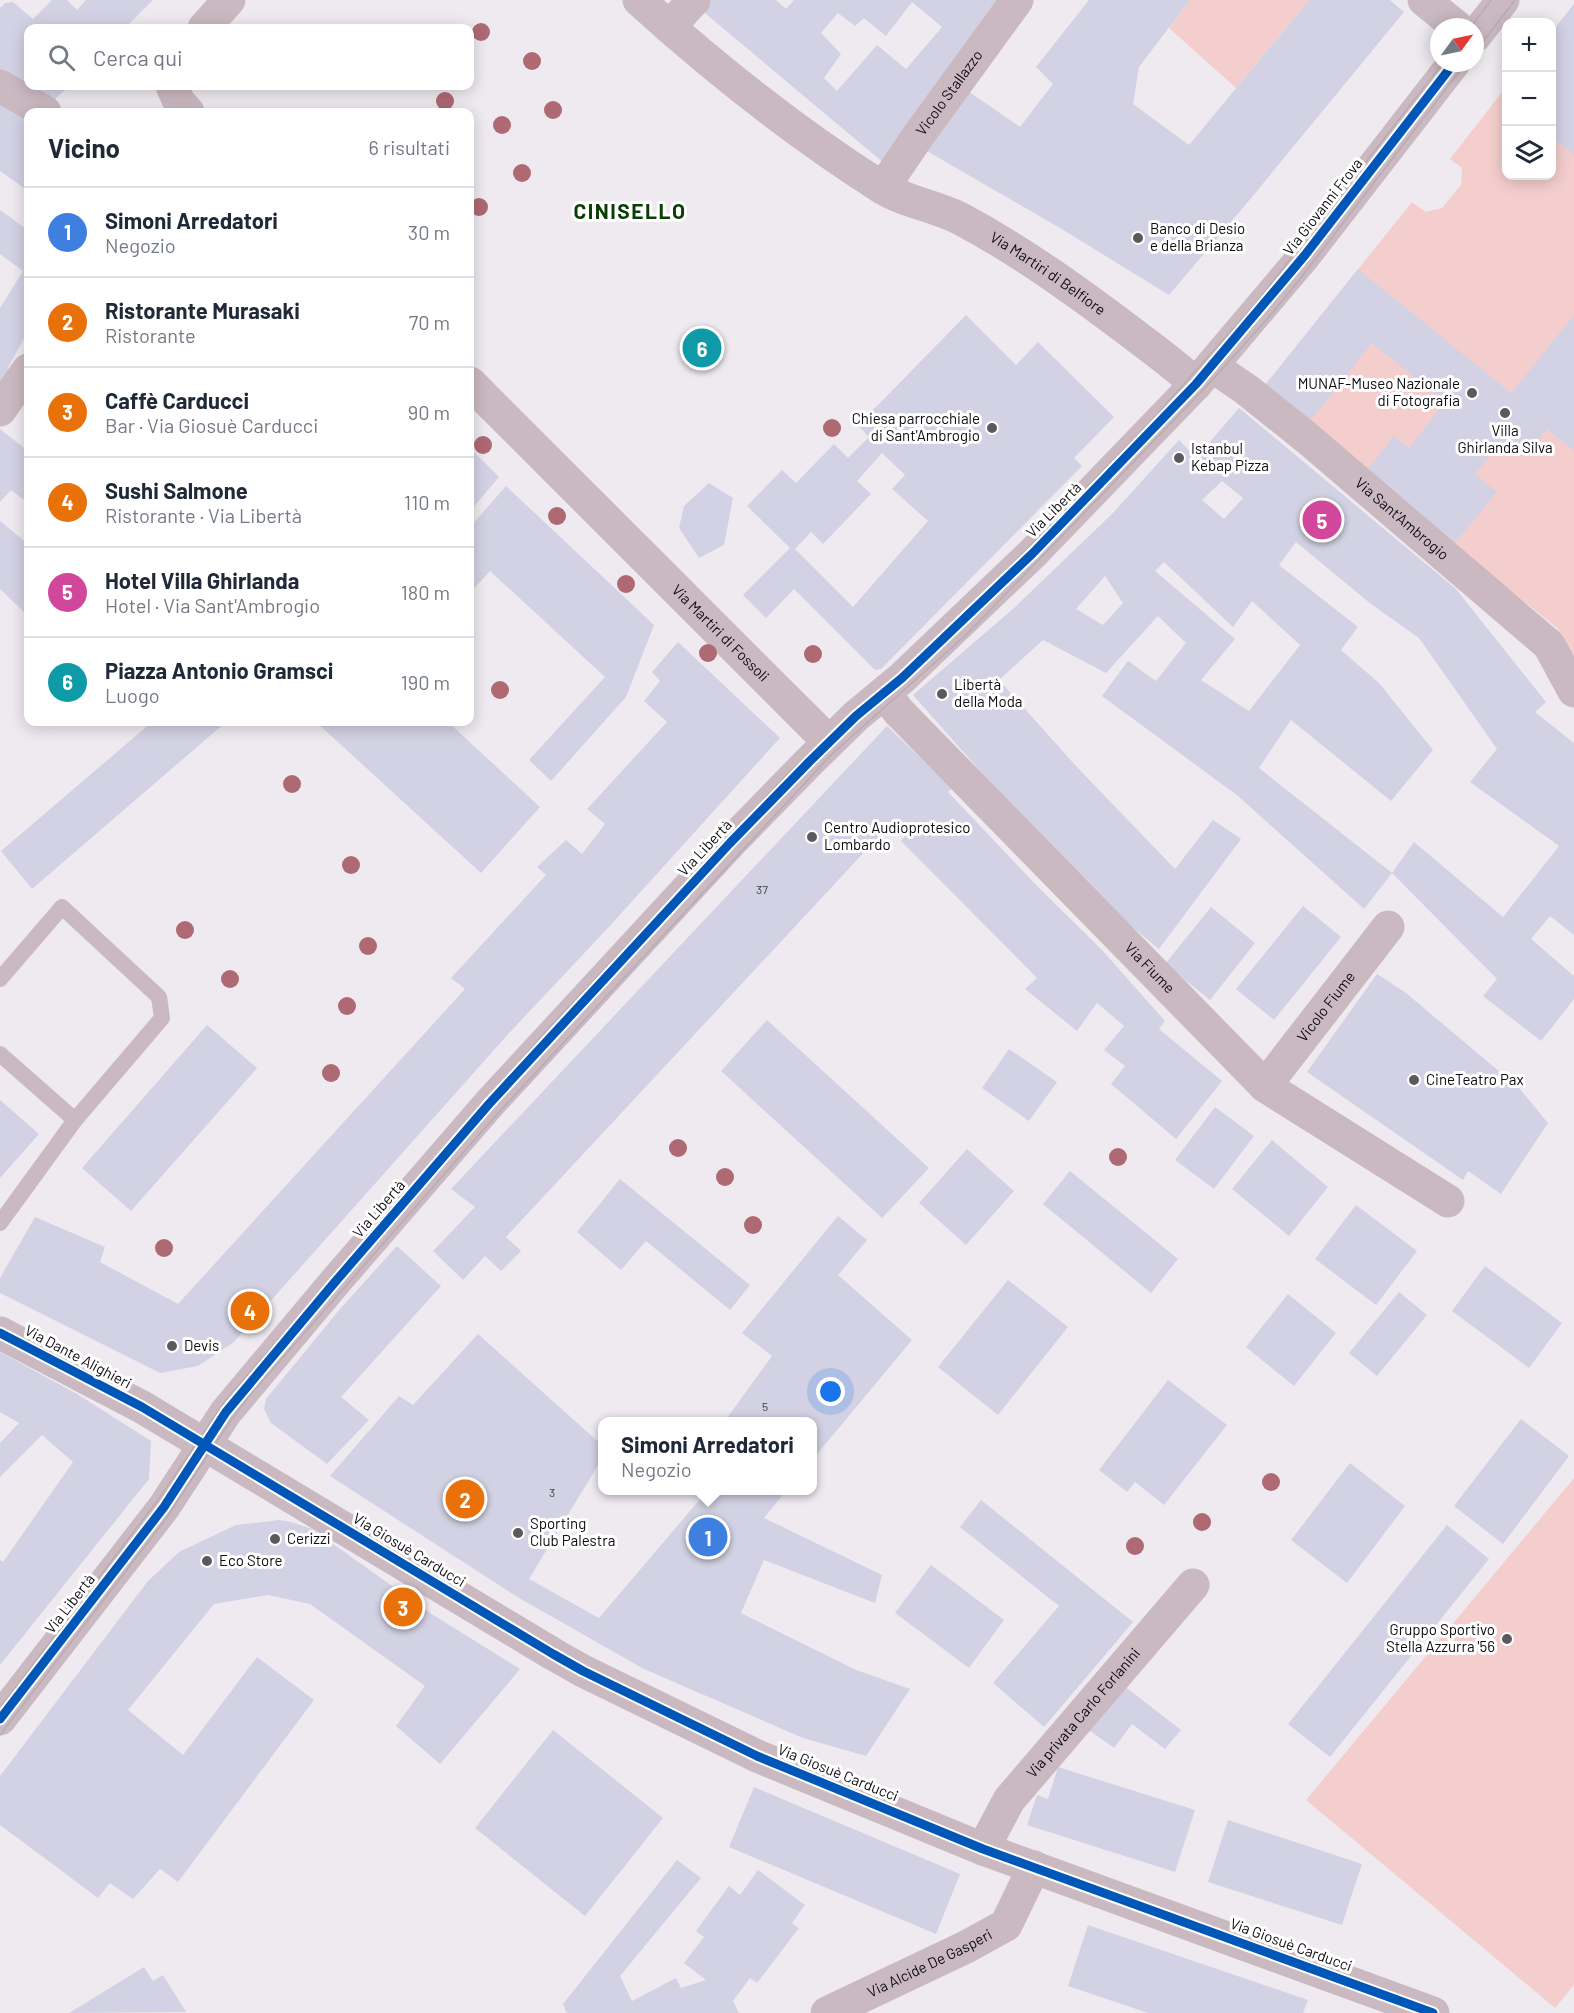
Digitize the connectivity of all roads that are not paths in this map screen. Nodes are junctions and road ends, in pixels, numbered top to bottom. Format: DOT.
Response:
graph roads {
  1 [pos="229,0"];
  2 [pos="639,0"];
  3 [pos="694,0"];
  4 [pos="1017,0"];
  5 [pos="1424,0"];
  6 [pos="1503,0"];
  7 [pos="1446,18"];
  8 [pos="208,24"];
  9 [pos="1484,24"];
  10 [pos="669,27"];
  11 [pos="1447,72"];
  12 [pos="0,86"];
  13 [pos="38,108"];
  14 [pos="883,188"];
  15 [pos="1204,375"];
  16 [pos="24,376"];
  17 [pos="474,387"];
  18 [pos="0,410"];
  19 [pos="1574,691"];
  20 [pos="885,694"];
  21 [pos="829,742"];
  22 [pos="1388,927"];
  23 [pos="0,979"];
  24 [pos="0,1054"];
  25 [pos="1265,1086"];
  26 [pos="75,1120"];
  27 [pos="1448,1201"];
  28 [pos="0,1223"];
  29 [pos="0,1333"];
  30 [pos="204,1445"];
  31 [pos="1192,1585"];
  32 [pos="0,1719"];
  33 [pos="983,1849"];
  34 [pos="1034,1867"];
  35 [pos="827,2013"];
  36 [pos="1433,2013"];
  1 -- 8 [label="street"];
  2 -- 10 [label="street, Via Martiri di Belfiore"];
  3 -- 10 [label="street"];
  4 -- 14 [label="street, Vicolo Stallazzo"];
  5 -- 7 [label="street"];
  6 -- 9 [label="street"];
  10 -- 14 [label="street, Via Martiri di Belfiore"];
  11 -- 15 [label="street, Via Giovanni Frova"];
  12 -- 13 [label="street"];
  14 -- 15 [label="street, Via Martiri di Belfiore"];
  15 -- 19 [label="street, Via Sant'Ambrogio"];
  15 -- 20 [label="street, Via Libertà"];
  16 -- 18 [label="street"];
  17 -- 21 [label="street, Via Martiri di Fossoli"];
  20 -- 21 [label="street, Via Libertà"];
  20 -- 25 [label="street, Via Fiume"];
  21 -- 30 [label="street, Via Libertà"];
  22 -- 25 [label="street, Vicolo Fiume"];
  23 -- 26 [label="lane"];
  24 -- 26 [label="lane"];
  25 -- 27 [label="street, Via Fiume"];
  26 -- 28 [label="lane"];
  29 -- 30 [label="street, Via Dante Alighieri"];
  30 -- 32 [label="street, Via Libertà"];
  30 -- 33 [label="street, Via Giosuè Carducci"];
  31 -- 33 [label="street, Via privata Carlo Forlanini"];
  33 -- 34 [label="street, Via Giosuè Carducci"];
  34 -- 35 [label="street, Via Alcide De Gasperi"];
  34 -- 36 [label="street, Via Giosuè Carducci"];
}
